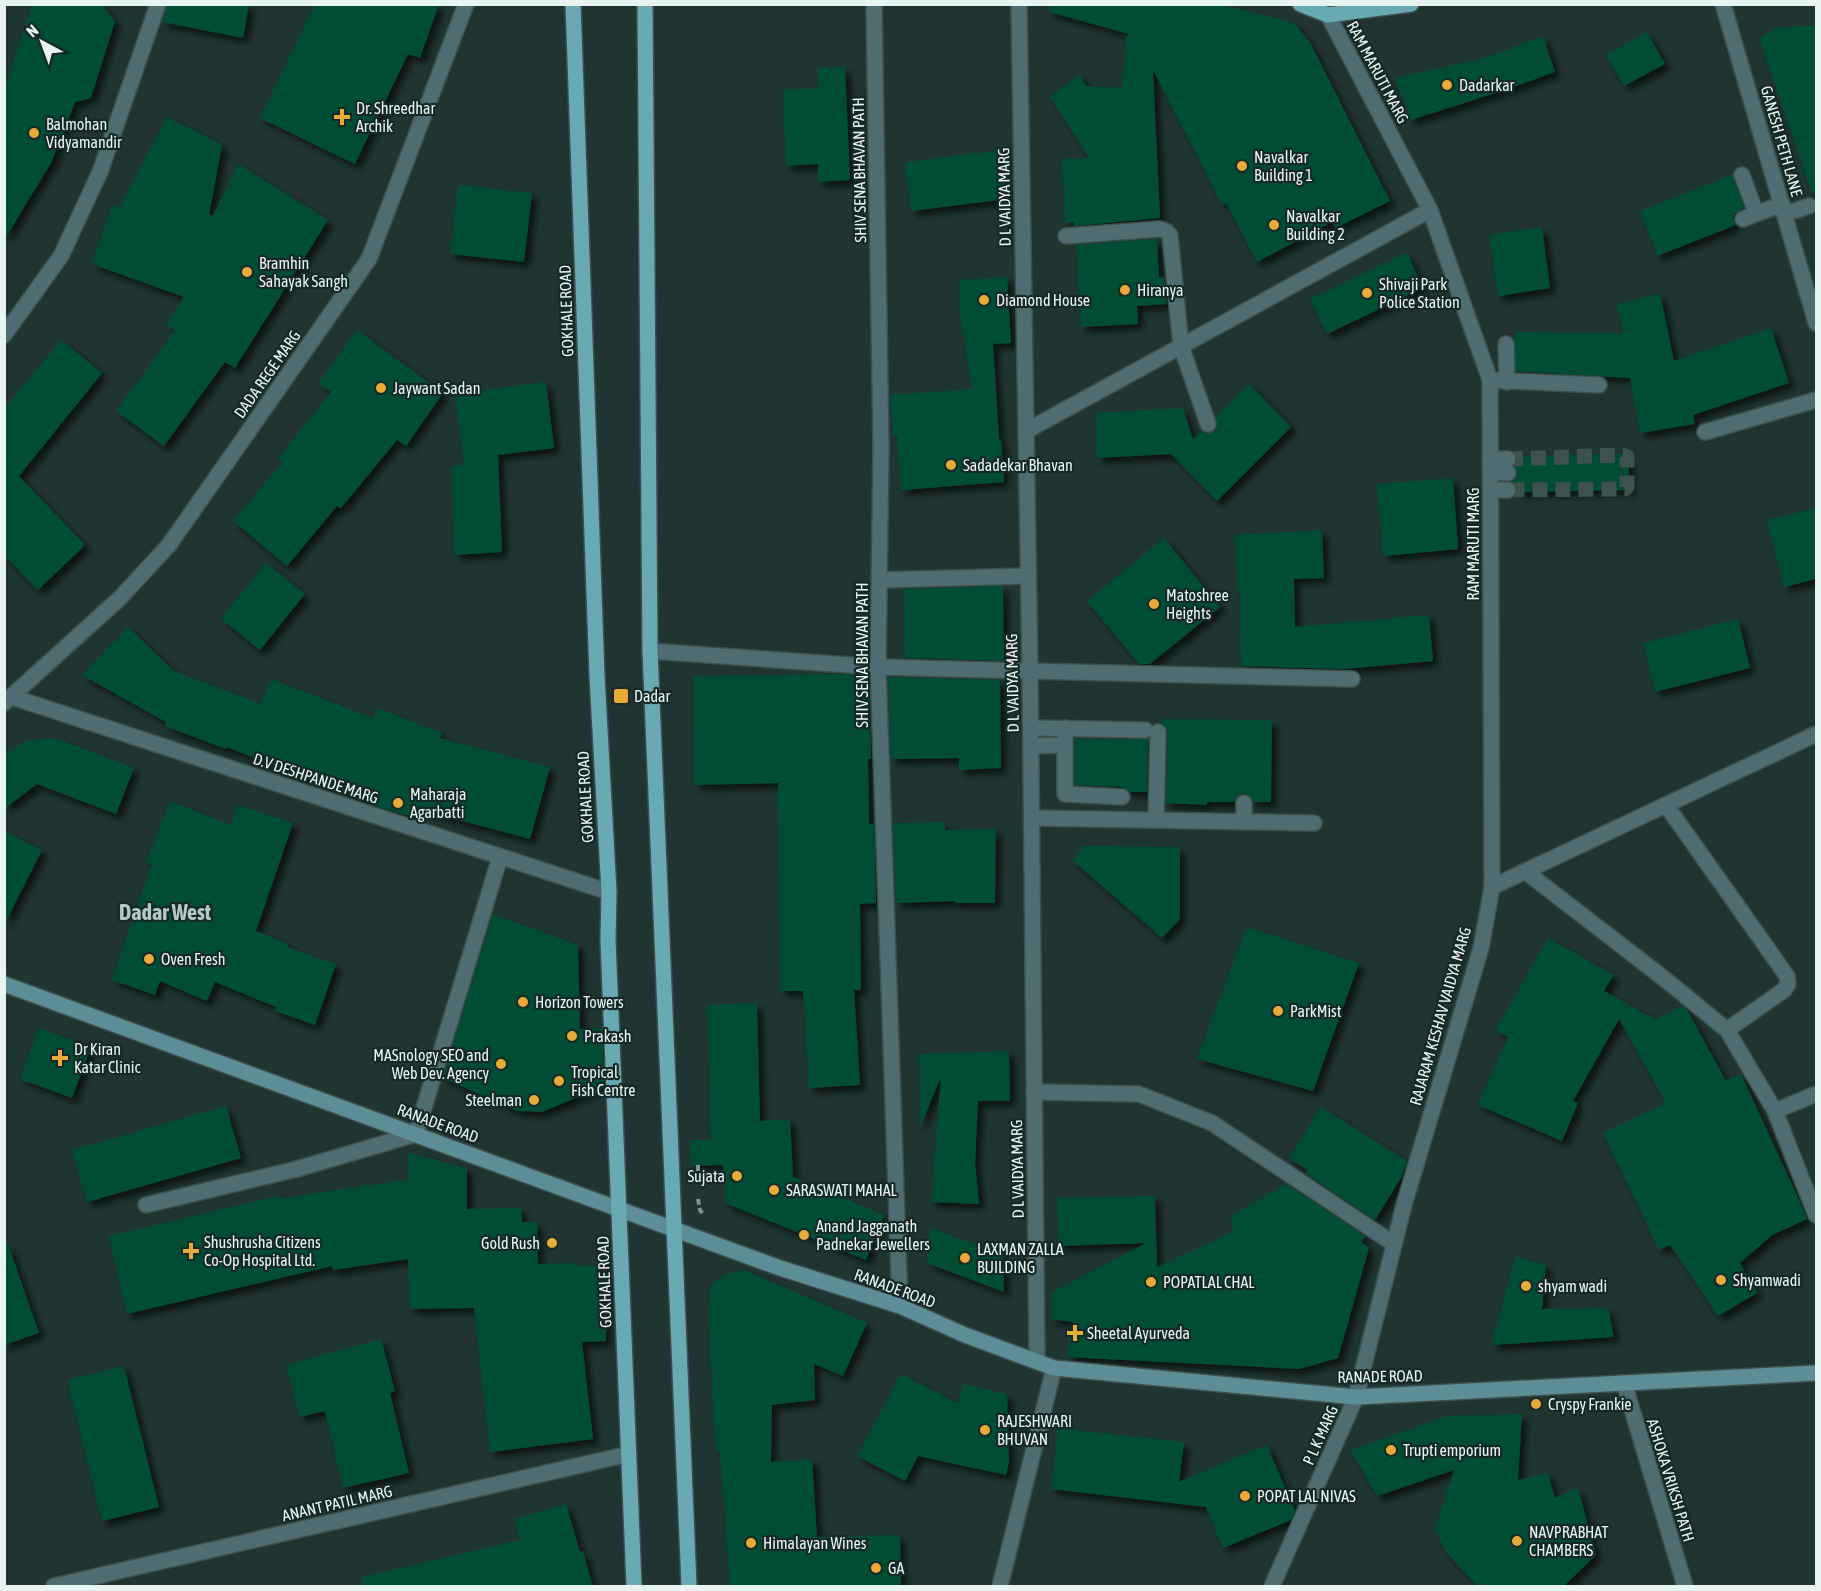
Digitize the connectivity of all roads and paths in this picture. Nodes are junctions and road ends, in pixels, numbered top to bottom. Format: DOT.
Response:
graph roads {
  1 [pos="158,4"];
  2 [pos="466,4"];
  3 [pos="573,4"];
  4 [pos="645,4"];
  5 [pos="874,4"];
  6 [pos="1019,4"];
  7 [pos="1300,4"];
  8 [pos="1412,4"];
  9 [pos="1723,4"];
  10 [pos="1328,15"];
  11 [pos="1778,192"];
  12 [pos="1809,206"];
  13 [pos="1430,210"];
  14 [pos="1066,236"];
  15 [pos="1816,323"];
  16 [pos="4,335"];
  17 [pos="1506,344"];
  18 [pos="1181,346"];
  19 [pos="1490,380"];
  20 [pos="1506,382"];
  21 [pos="1599,386"];
  22 [pos="1816,400"];
  23 [pos="1208,424"];
  24 [pos="1026,431"];
  25 [pos="1705,432"];
  26 [pos="1490,466"];
  27 [pos="1508,466"];
  28 [pos="1491,490"];
  29 [pos="1508,490"];
  30 [pos="1028,576"];
  31 [pos="880,580"];
  32 [pos="650,651"];
  33 [pos="878,667"];
  34 [pos="1030,671"];
  35 [pos="1352,680"];
  36 [pos="8,700"];
  37 [pos="1031,728"];
  38 [pos="1065,728"];
  39 [pos="1816,734"];
  40 [pos="1065,745"];
  41 [pos="1031,746"];
  42 [pos="1122,797"];
  43 [pos="1244,803"];
  44 [pos="1666,805"];
  45 [pos="1032,818"];
  46 [pos="1156,820"];
  47 [pos="1244,822"];
  48 [pos="1314,823"];
  49 [pos="500,857"];
  50 [pos="1526,872"];
  51 [pos="1492,887"];
  52 [pos="609,892"];
  53 [pos="4,984"];
  54 [pos="1727,1030"];
  55 [pos="1034,1092"];
  56 [pos="1816,1094"];
  57 [pos="1775,1111"];
  58 [pos="416,1134"];
  59 [pos="698,1165"];
  60 [pos="698,1186"];
  61 [pos="698,1196"];
  62 [pos="146,1204"];
  63 [pos="619,1208"];
  64 [pos="704,1215"];
  65 [pos="1816,1215"];
  66 [pos="674,1229"];
  67 [pos="1394,1244"];
  68 [pos="900,1306"];
  69 [pos="1037,1361"];
  70 [pos="1054,1368"];
  71 [pos="1816,1373"];
  72 [pos="1624,1383"];
  73 [pos="1356,1397"];
  74 [pos="629,1454"];
  75 [pos="54,1587"];
  76 [pos="634,1587"];
  77 [pos="689,1587"];
  78 [pos="1000,1587"];
  79 [pos="1272,1587"];
  80 [pos="1684,1587"];
  1 -- 16 [label="street"];
  2 -- 36 [label="street, DADA REGE MARG"];
  3 -- 52 [label="main road, GOKHALE ROAD"];
  4 -- 32 [label="main road"];
  5 -- 31 [label="street, SHIV SENA BHAVAN PATH"];
  6 -- 24 [label="street, D L VAIDYA MARG"];
  7 -- 10 [label="main road"];
  8 -- 10 [label="main road"];
  9 -- 11 [label="street, GANESH PETH LANE"];
  10 -- 13 [label="street, RAM MARUTI MARG"];
  11 -- 11 [label="street"];
  11 -- 12 [label="street"];
  11 -- 15 [label="street, GANESH PETH LANE"];
  13 -- 18 [label="street"];
  13 -- 19 [label="street, RAM MARUTI MARG"];
  14 -- 18 [label="street"];
  17 -- 20 [label="street"];
  18 -- 23 [label="street"];
  18 -- 24 [label="street"];
  19 -- 20 [label="street"];
  19 -- 26 [label="street, RAM MARUTI MARG"];
  20 -- 21 [label="street"];
  22 -- 25 [label="street"];
  24 -- 30 [label="street, D L VAIDYA MARG"];
  26 -- 27 [label="street"];
  26 -- 28 [label="street, RAM MARUTI MARG"];
  28 -- 29 [label="street"];
  28 -- 51 [label="street, RAM MARUTI MARG"];
  30 -- 31 [label="street"];
  30 -- 34 [label="street, D L VAIDYA MARG"];
  31 -- 33 [label="street, SHIV SENA BHAVAN PATH"];
  32 -- 33 [label="street"];
  32 -- 66 [label="main road"];
  33 -- 34 [label="street"];
  33 -- 68 [label="street, SHIV SENA BHAVAN PATH"];
  34 -- 35 [label="street"];
  34 -- 37 [label="street, D L VAIDYA MARG"];
  36 -- 49 [label="street, D.V DESHPANDE MARG"];
  37 -- 38 [label="street"];
  37 -- 41 [label="street, D L VAIDYA MARG"];
  38 -- 40 [label="street"];
  38 -- 46 [label="street"];
  39 -- 44 [label="street"];
  40 -- 41 [label="street"];
  40 -- 42 [label="street"];
  41 -- 45 [label="street, D L VAIDYA MARG"];
  43 -- 47 [label="street"];
  44 -- 50 [label="street"];
  44 -- 54 [label="street"];
  45 -- 46 [label="street"];
  45 -- 55 [label="street, D L VAIDYA MARG"];
  46 -- 47 [label="street"];
  47 -- 48 [label="street"];
  49 -- 52 [label="street, D.V DESHPANDE MARG"];
  49 -- 58 [label="street"];
  50 -- 51 [label="street"];
  50 -- 54 [label="street"];
  51 -- 67 [label="street, RAJARAM KESHAV VAIDYA MARG"];
  52 -- 63 [label="main road, GOKHALE ROAD"];
  53 -- 58 [label="street, RANADE ROAD"];
  54 -- 57 [label="street"];
  55 -- 67 [label="street"];
  55 -- 69 [label="street, D L VAIDYA MARG"];
  56 -- 57 [label="street"];
  57 -- 65 [label="street"];
  58 -- 62 [label="street"];
  58 -- 63 [label="street, RANADE ROAD"];
  59 -- 60 [label="path"];
  61 -- 64 [label="path"];
  63 -- 66 [label="street, RANADE ROAD"];
  63 -- 74 [label="main road, GOKHALE ROAD"];
  66 -- 68 [label="street, RANADE ROAD"];
  66 -- 77 [label="main road"];
  67 -- 73 [label="street, RAJARAM KESHAV VAIDYA MARG"];
  68 -- 69 [label="street, RANADE ROAD"];
  69 -- 70 [label="street, RANADE ROAD"];
  70 -- 73 [label="street, RANADE ROAD"];
  70 -- 78 [label="street"];
  71 -- 72 [label="street, RANADE ROAD"];
  72 -- 73 [label="street, RANADE ROAD"];
  72 -- 80 [label="street, ASHOKA VRIKSH PATH"];
  73 -- 79 [label="street, P L K MARG"];
  74 -- 75 [label="street, ANANT PATIL MARG"];
  74 -- 76 [label="main road, GOKHALE ROAD"];
}
